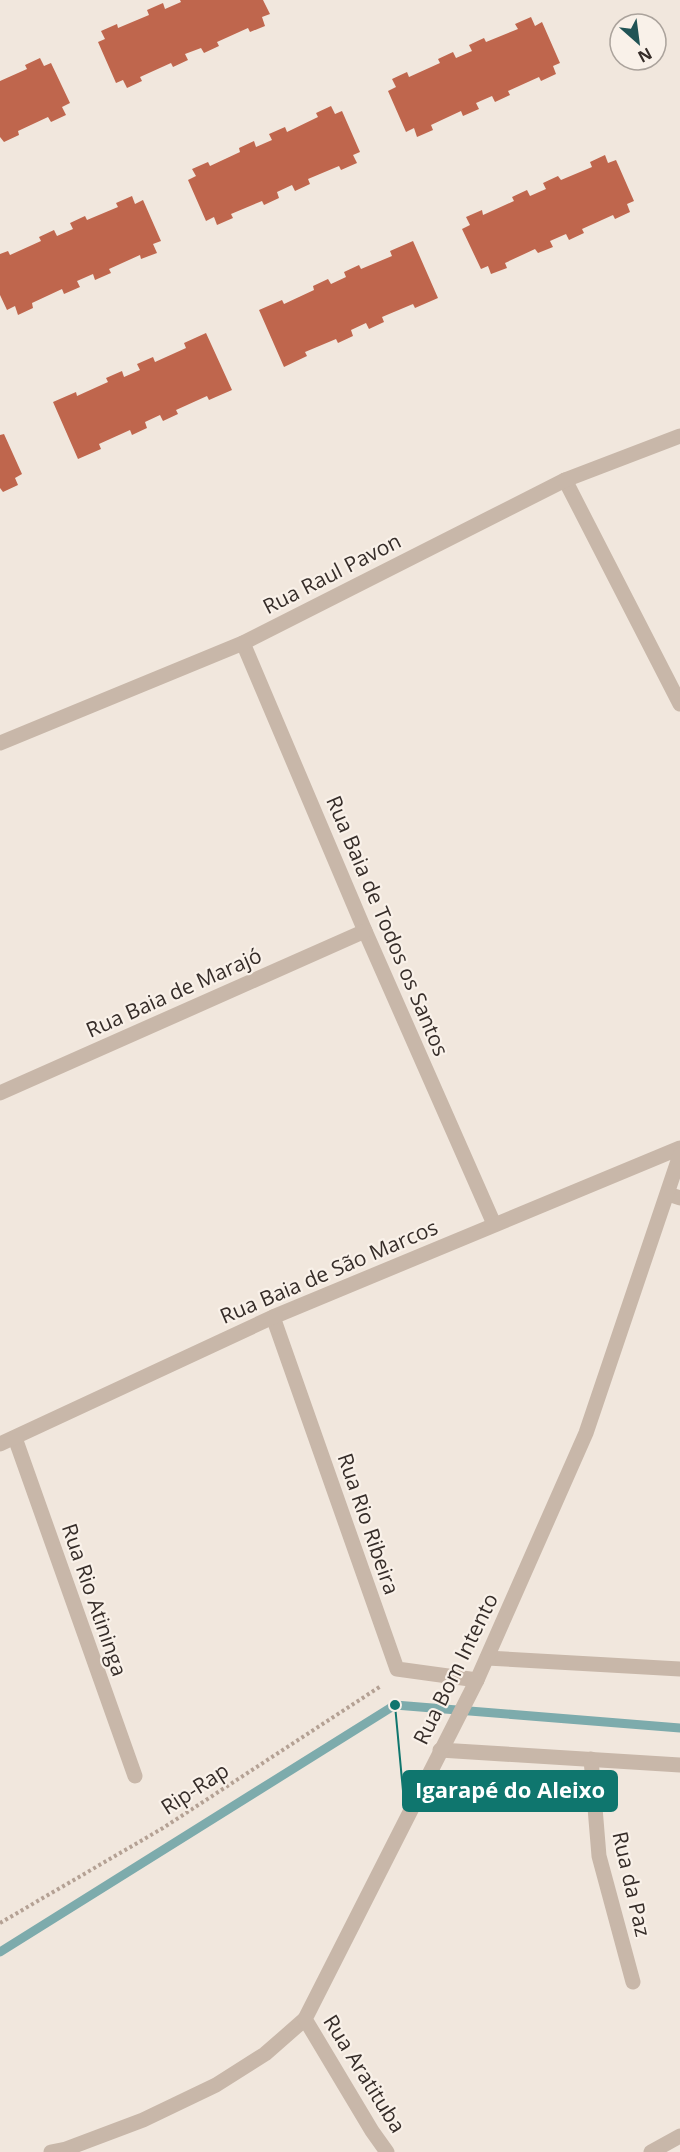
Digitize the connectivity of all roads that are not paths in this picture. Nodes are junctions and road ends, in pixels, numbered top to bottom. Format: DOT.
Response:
graph roads {
  1 [pos="680,436"];
  2 [pos="565,480"];
  3 [pos="243,643"];
  4 [pos="680,704"];
  5 [pos="0,743"];
  6 [pos="365,931"];
  7 [pos="0,1093"];
  8 [pos="680,1148"];
  9 [pos="680,1155"];
  10 [pos="674,1196"];
  11 [pos="494,1224"];
  12 [pos="273,1317"];
  13 [pos="15,1438"];
  14 [pos="0,1444"];
  15 [pos="487,1658"];
  16 [pos="680,1669"];
  17 [pos="474,1687"];
  18 [pos="443,1745"];
  19 [pos="591,1759"];
  20 [pos="680,1765"];
  21 [pos="135,1776"];
  22 [pos="633,1982"];
  23 [pos="304,2019"];
  24 [pos="680,2136"];
  25 [pos="51,2152"];
  26 [pos="387,2152"];
  27 [pos="651,2152"];
  1 -- 2 [label="street, Rua Raul Pavon"];
  2 -- 3 [label="street, Rua Raul Pavon"];
  2 -- 4 [label="street"];
  3 -- 5 [label="street, Rua Raul Pavon"];
  3 -- 6 [label="street, Rua Baia de Todos os Santos"];
  6 -- 7 [label="street, Rua Baia de Marajó"];
  6 -- 11 [label="street, Rua Baia de Todos os Santos"];
  8 -- 11 [label="street, Rua Baia de São Marcos"];
  9 -- 10 [label="street, Rua Bom Intento"];
  10 -- 15 [label="street, Rua Bom Intento"];
  11 -- 12 [label="street, Rua Baia de São Marcos"];
  12 -- 13 [label="street, Rua Baia de São Marcos"];
  12 -- 17 [label="street, Rua Rio Ribeira"];
  13 -- 14 [label="street, Rua Baia de São Marcos"];
  13 -- 21 [label="street, Rua Rio Atininga"];
  15 -- 16 [label="street"];
  15 -- 17 [label="street, Rua Bom Intento"];
  17 -- 18 [label="street, Rua Bom Intento"];
  18 -- 19 [label="street"];
  18 -- 23 [label="street, Rua Bom Intento"];
  19 -- 20 [label="street"];
  19 -- 22 [label="street, Rua da Paz"];
  23 -- 25 [label="street, Rua Bom Intento"];
  23 -- 26 [label="street, Rua Aratituba"];
  24 -- 27 [label="street"];
}
